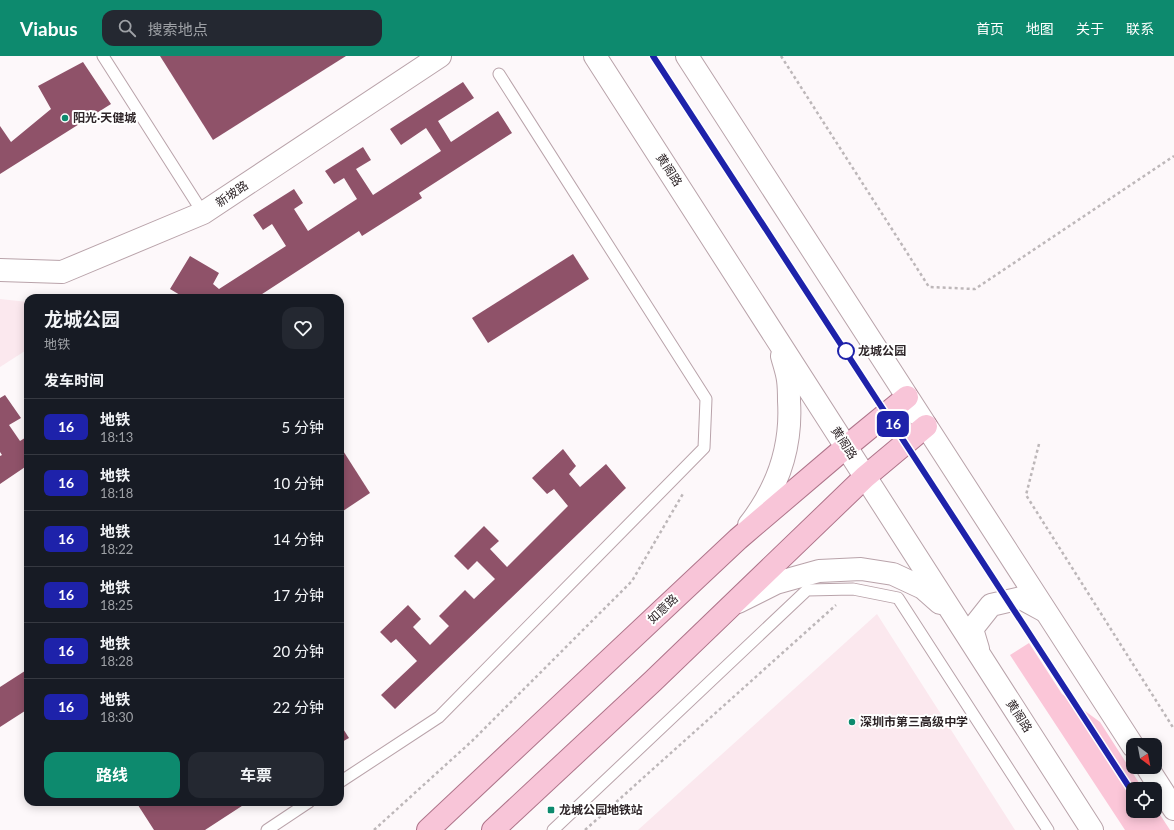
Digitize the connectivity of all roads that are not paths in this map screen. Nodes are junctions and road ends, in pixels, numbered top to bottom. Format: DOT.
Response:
graph roads {
  1 [pos="103,56"];
  2 [pos="440,56"];
  3 [pos="595,56"];
  4 [pos="687,56"];
  5 [pos="499,74"];
  6 [pos="203,213"];
  7 [pos="0,270"];
  8 [pos="777,339"];
  9 [pos="908,397"];
  10 [pos="926,426"];
  11 [pos="846,447"];
  12 [pos="865,477"];
  13 [pos="738,539"];
  14 [pos="732,605"];
  15 [pos="1046,611"];
  16 [pos="954,615"];
  17 [pos="980,656"];
  18 [pos="1128,738"];
  19 [pos="1152,774"];
  20 [pos="344,779"];
  21 [pos="303,806"];
  22 [pos="1174,809"];
  23 [pos="266,830"];
  24 [pos="428,830"];
  25 [pos="493,830"];
  26 [pos="553,830"];
  27 [pos="1048,830"];
  28 [pos="1092,830"];
  1 -- 6 [label="lane"];
  2 -- 6 [label="main road, 新坡路"];
  3 -- 8 [label="main road, 黄阁路"];
  4 -- 9 [label="main road"];
  5 -- 20 [label="lane"];
  6 -- 7 [label="main road, 新坡路"];
  8 -- 11 [label="main road, 黄阁路"];
  8 -- 13 [label="main road"];
  9 -- 10 [label="main road"];
  9 -- 11 [label="main road, 如意路"];
  10 -- 12 [label="main road"];
  10 -- 15 [label="main road"];
  11 -- 12 [label="main road, 黄阁路"];
  11 -- 13 [label="main road, 如意路"];
  12 -- 14 [label="main road"];
  12 -- 16 [label="main road, 黄阁路"];
  13 -- 24 [label="main road, 如意路"];
  14 -- 16 [label="main road"];
  14 -- 25 [label="main road"];
  15 -- 17 [label="main road"];
  15 -- 18 [label="main road"];
  16 -- 17 [label="main road, 黄阁路"];
  17 -- 28 [label="main road, 黄阁路"];
  19 -- 22 [label="main road"];
  21 -- 23 [label="lane"];
  26 -- 27 [label="lane"];
}
